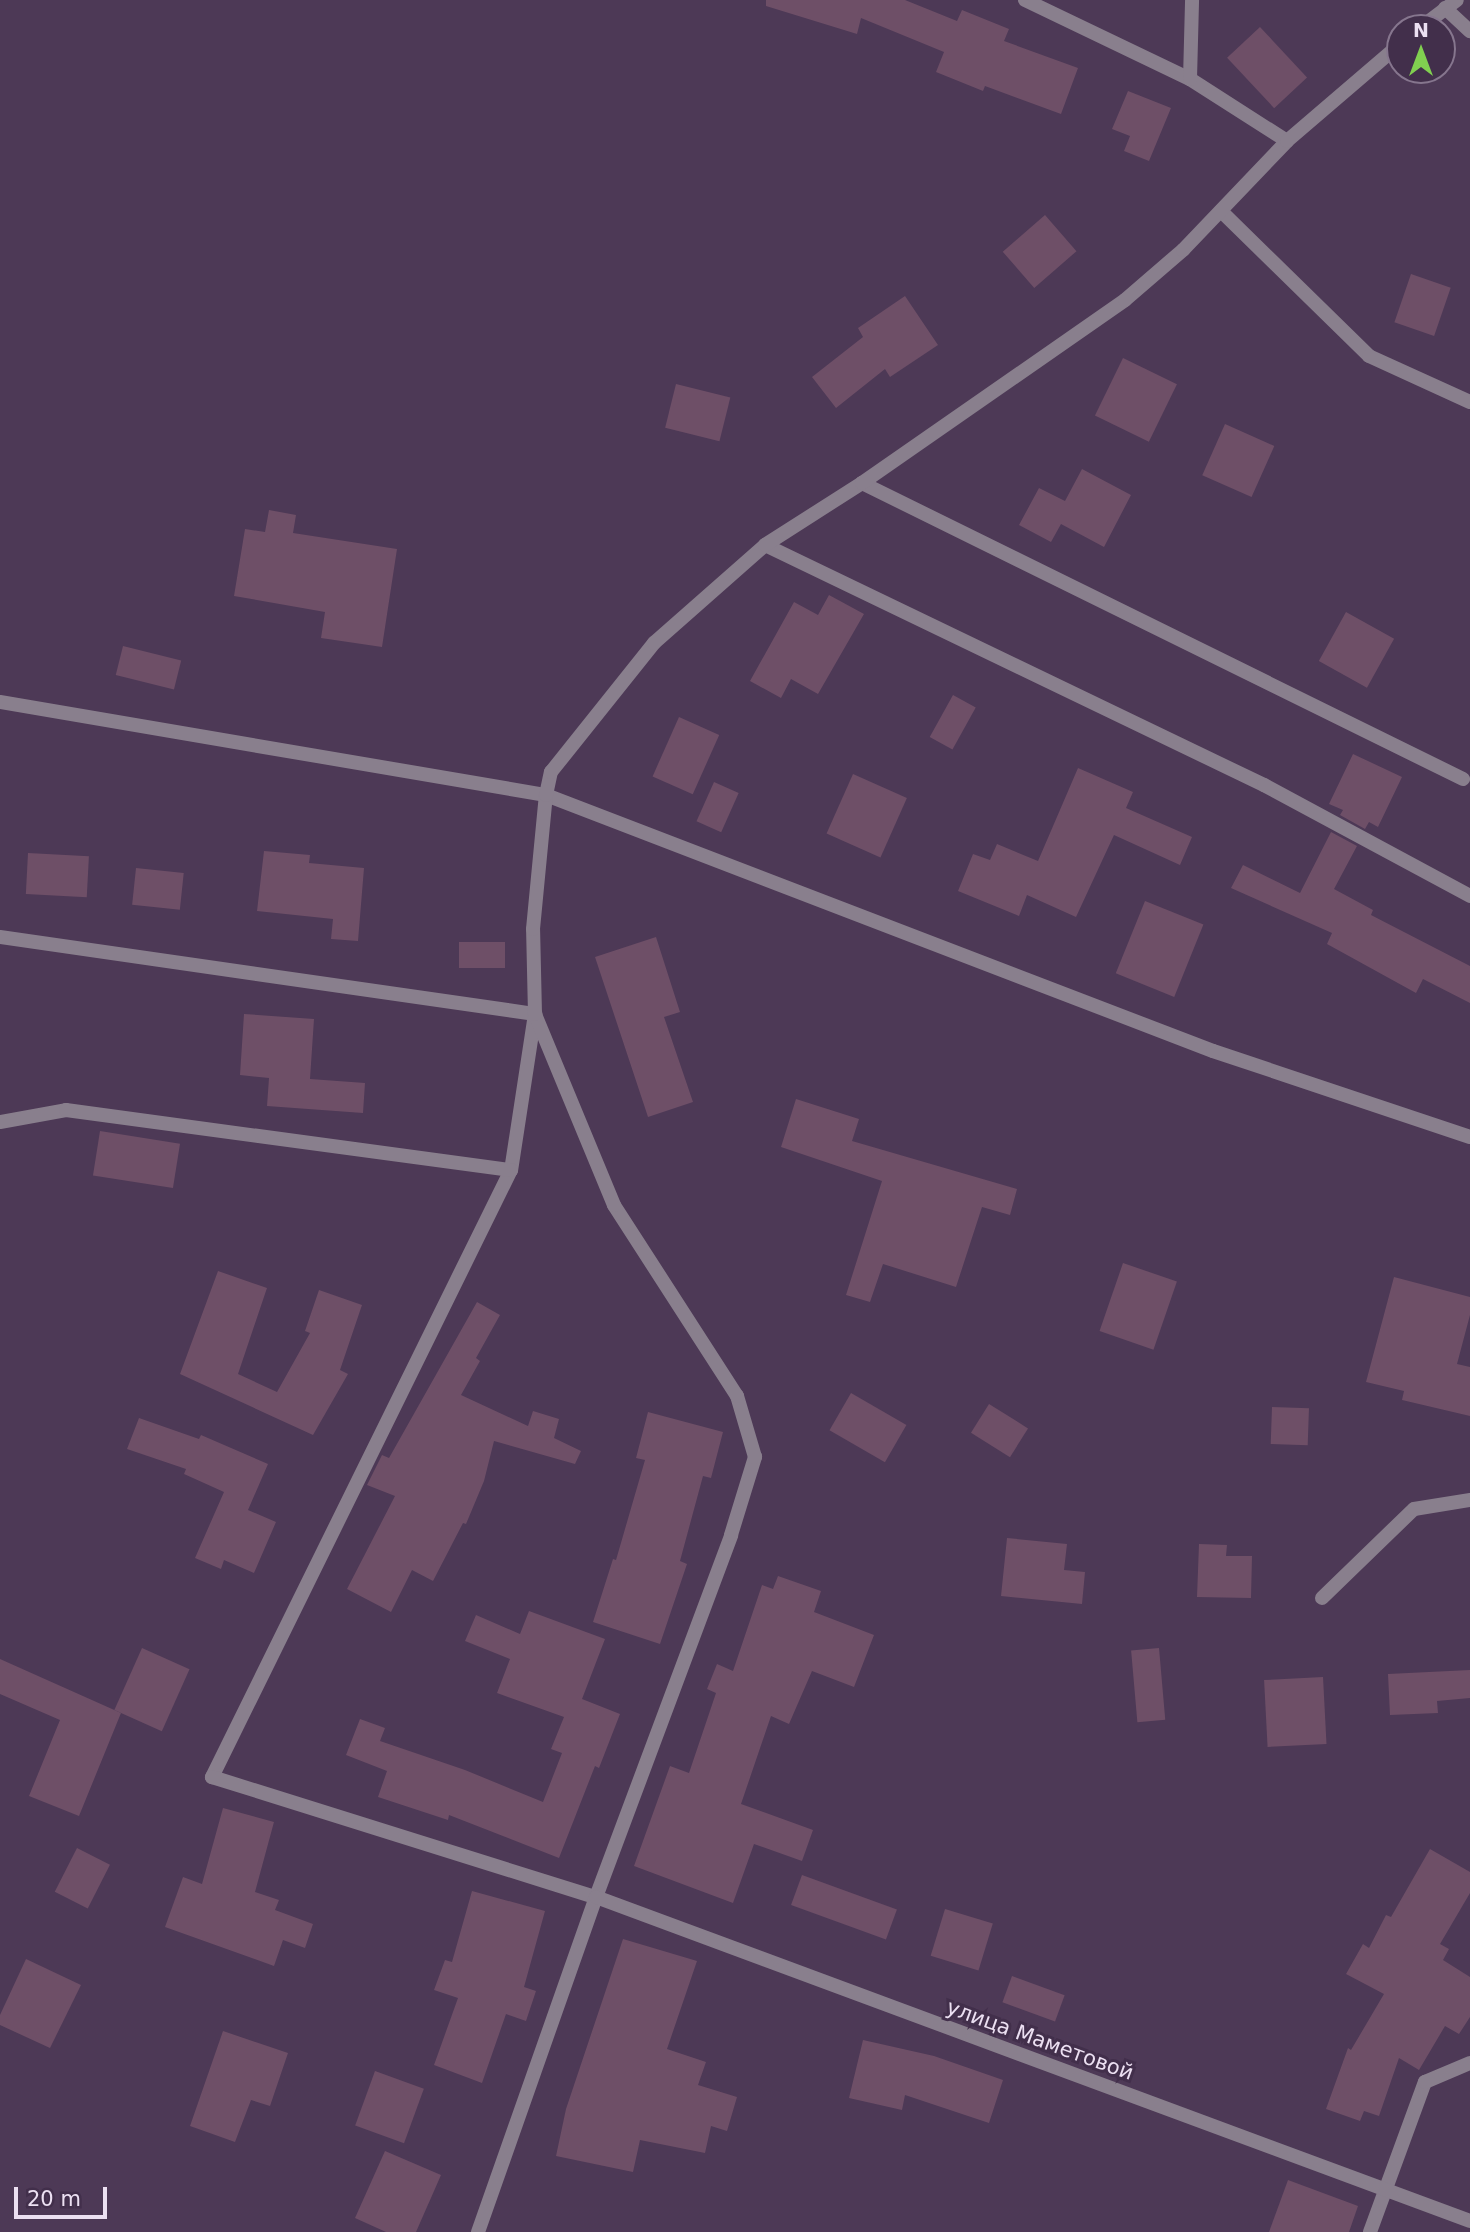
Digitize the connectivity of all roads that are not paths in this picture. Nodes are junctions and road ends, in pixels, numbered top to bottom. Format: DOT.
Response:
graph roads {
  1 [pos="1025,0"];
  2 [pos="1192,0"];
  3 [pos="1451,4"];
  4 [pos="1470,31"];
  5 [pos="1386,56"];
  6 [pos="1191,79"];
  7 [pos="1287,141"];
  8 [pos="1221,211"];
  9 [pos="1470,402"];
  10 [pos="862,483"];
  11 [pos="765,545"];
  12 [pos="0,702"];
  13 [pos="1463,779"];
  14 [pos="546,795"];
  15 [pos="1470,896"];
  16 [pos="0,937"];
  17 [pos="535,1014"];
  18 [pos="0,1122"];
  19 [pos="1470,1137"];
  20 [pos="511,1170"];
  21 [pos="1470,1500"];
  22 [pos="1322,1598"];
  23 [pos="596,1898"];
  24 [pos="1470,2063"];
  25 [pos="1387,2191"];
  26 [pos="1470,2221"];
  27 [pos="478,2232"];
  28 [pos="1370,2232"];
  1 -- 6 [label="street"];
  2 -- 6 [label="street"];
  3 -- 4 [label="street"];
  5 -- 7 [label="street"];
  6 -- 7 [label="street"];
  7 -- 8 [label="street"];
  8 -- 9 [label="street"];
  8 -- 10 [label="street"];
  10 -- 11 [label="street"];
  10 -- 13 [label="street"];
  11 -- 14 [label="street"];
  11 -- 15 [label="street"];
  12 -- 14 [label="street"];
  14 -- 17 [label="street"];
  14 -- 19 [label="street"];
  16 -- 17 [label="street"];
  17 -- 20 [label="street"];
  17 -- 23 [label="street"];
  18 -- 20 [label="street"];
  20 -- 23 [label="street, улица Маметовой"];
  21 -- 22 [label="street"];
  23 -- 25 [label="street, улица Маметовой"];
  23 -- 27 [label="street"];
  24 -- 25 [label="street"];
  25 -- 26 [label="street, улица Маметовой"];
  25 -- 28 [label="street"];
}
